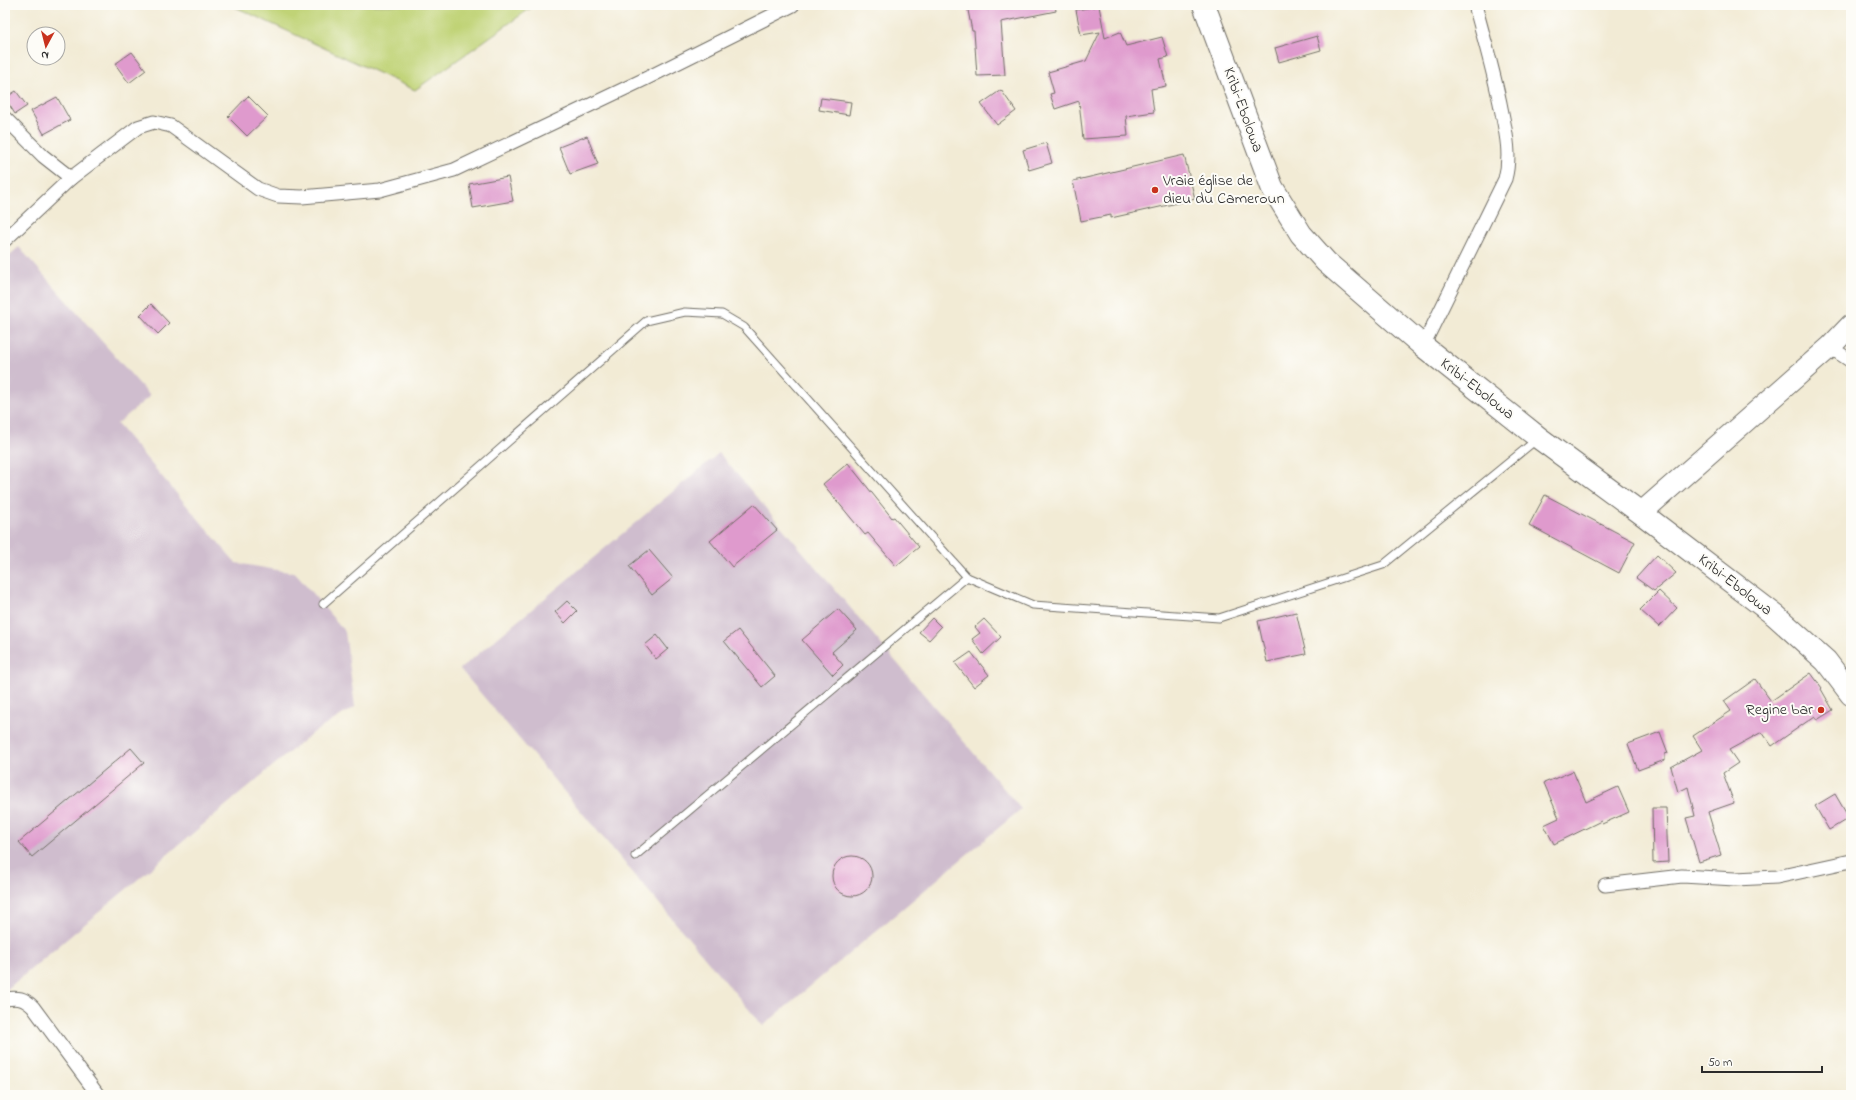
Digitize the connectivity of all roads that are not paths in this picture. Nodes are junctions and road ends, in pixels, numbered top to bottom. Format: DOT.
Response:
graph roads {
  1 [pos="793,5"];
  2 [pos="1204,5"];
  3 [pos="1475,5"];
  4 [pos="5,118"];
  5 [pos="71,178"];
  6 [pos="5,240"];
  7 [pos="1851,325"];
  8 [pos="1423,346"];
  9 [pos="1830,347"];
  10 [pos="1851,361"];
  11 [pos="1538,438"];
  12 [pos="1641,513"];
  13 [pos="968,576"];
  14 [pos="322,604"];
  15 [pos="1851,694"];
  16 [pos="635,856"];
  17 [pos="1851,861"];
  18 [pos="1605,885"];
  19 [pos="5,999"];
  20 [pos="98,1095"];
  1 -- 5 [label="street"];
  2 -- 8 [label="highway, Kribi-Ebolowa"];
  3 -- 8 [label="street"];
  4 -- 5 [label="street"];
  5 -- 6 [label="street"];
  7 -- 9 [label="main road"];
  8 -- 11 [label="highway, Kribi-Ebolowa"];
  9 -- 10 [label="street"];
  9 -- 12 [label="main road"];
  11 -- 12 [label="highway, Kribi-Ebolowa"];
  11 -- 13 [label="lane"];
  12 -- 15 [label="highway, Kribi-Ebolowa"];
  13 -- 14 [label="lane"];
  13 -- 16 [label="lane"];
  17 -- 18 [label="street"];
  19 -- 20 [label="street"];
}
